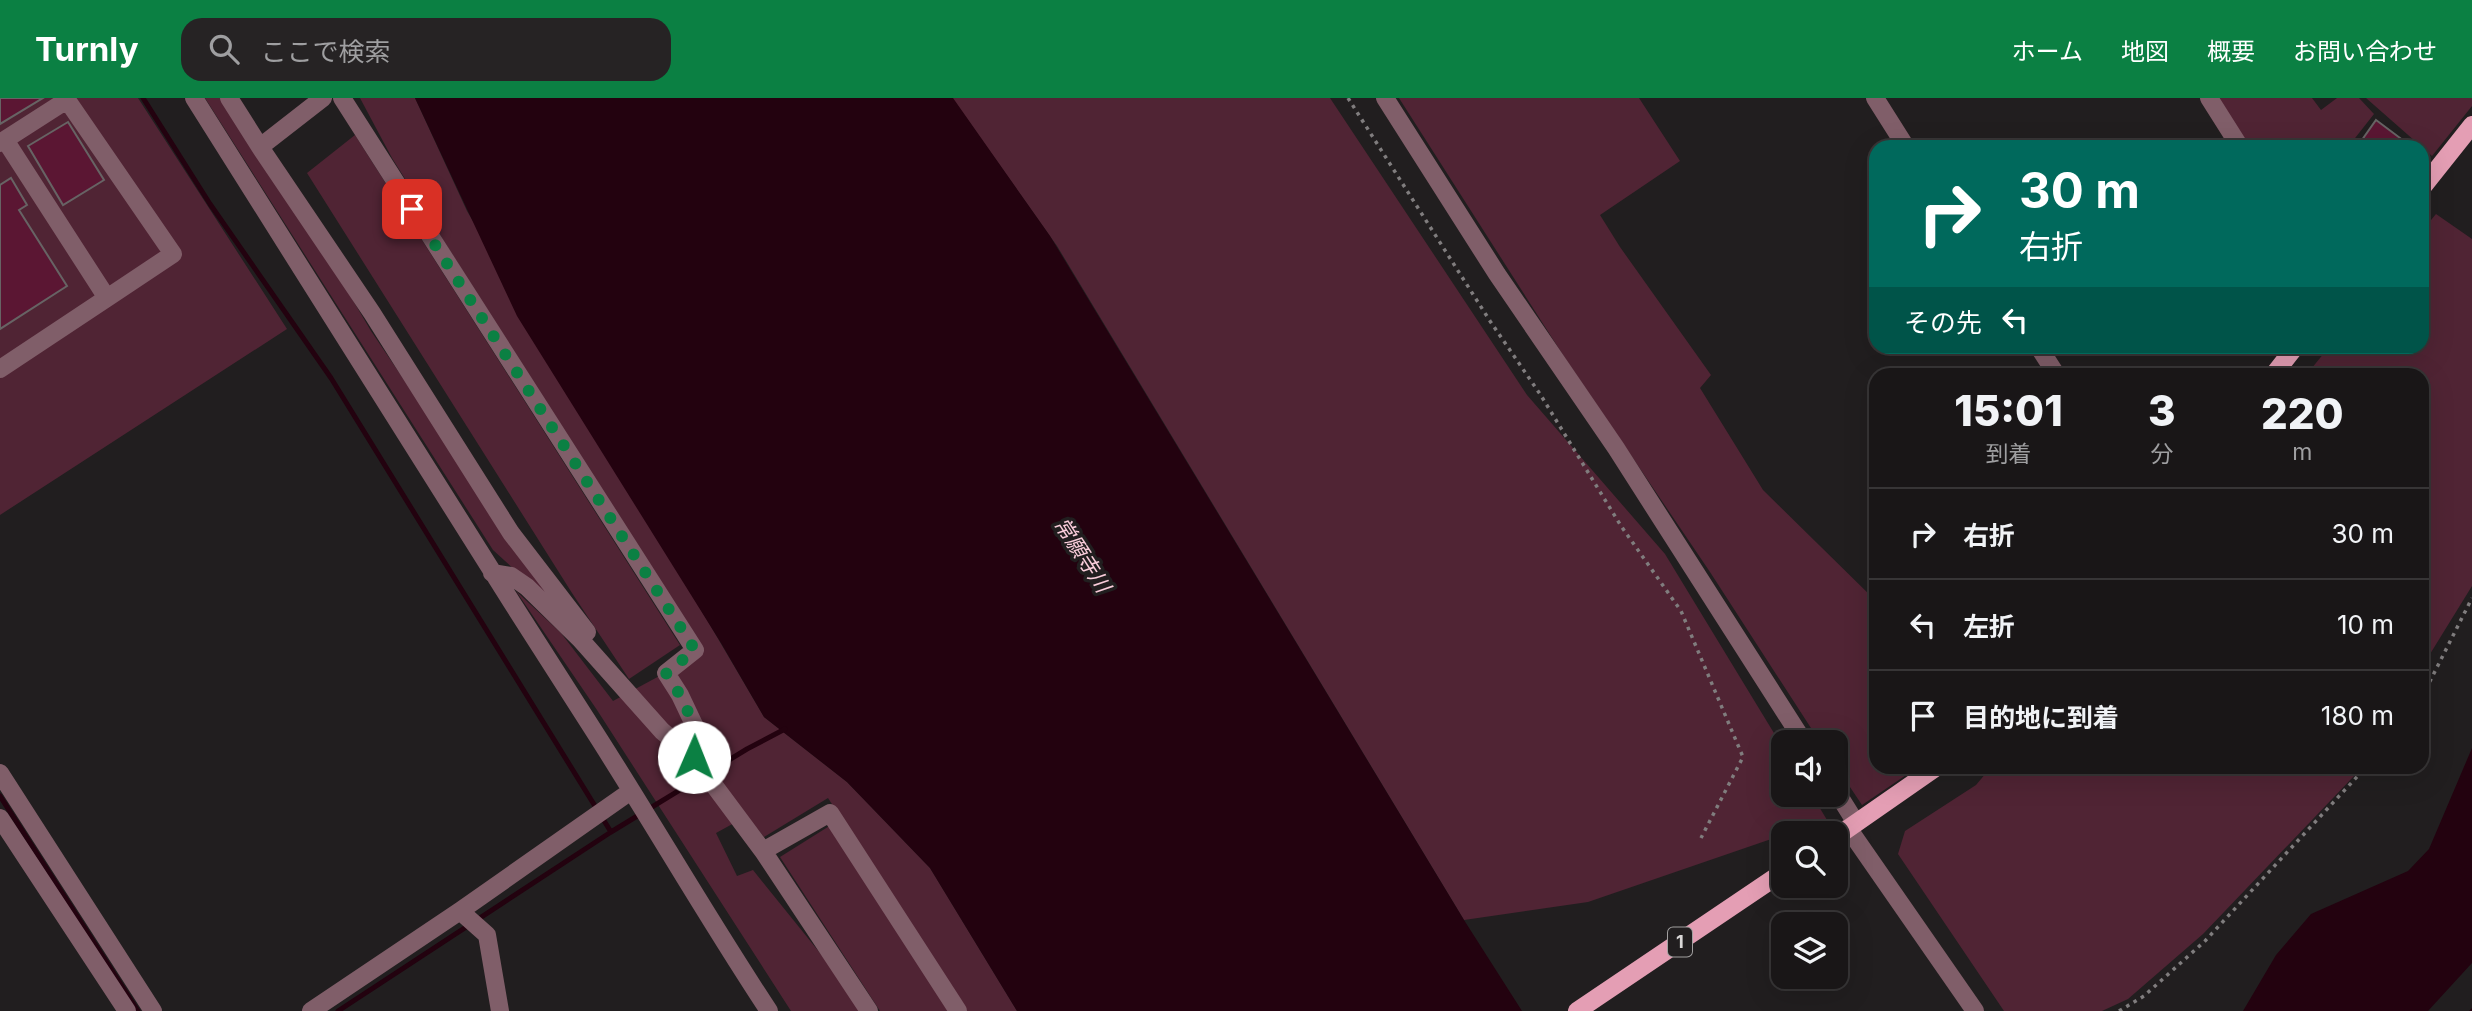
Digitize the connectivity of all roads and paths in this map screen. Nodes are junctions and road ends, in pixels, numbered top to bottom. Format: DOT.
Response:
graph roads {
  1 [pos="194,98"];
  2 [pos="229,98"];
  3 [pos="323,98"];
  4 [pos="342,98"];
  5 [pos="1348,98"];
  6 [pos="1385,98"];
  7 [pos="1875,98"];
  8 [pos="2208,98"];
  9 [pos="66,99"];
  10 [pos="2472,125"];
  11 [pos="1902,140"];
  12 [pos="2235,140"];
  13 [pos="2,142"];
  14 [pos="260,147"];
  15 [pos="2429,179"];
  16 [pos="107,298"];
  17 [pos="2290,354"];
  18 [pos="2279,368"];
  19 [pos="0,369"];
  20 [pos="492,573"];
  21 [pos="2472,598"];
  22 [pos="580,639"];
  23 [pos="2429,683"];
  24 [pos="1796,730"];
  25 [pos="694,757"];
  26 [pos="0,773"];
  27 [pos="1928,774"];
  28 [pos="2360,774"];
  29 [pos="631,791"];
  30 [pos="0,818"];
  31 [pos="1848,828"];
  32 [pos="1848,834"];
  33 [pos="1701,838"];
  34 [pos="762,851"];
  35 [pos="1771,880"];
  36 [pos="460,911"];
  37 [pos="127,1011"];
  38 [pos="153,1011"];
  39 [pos="312,1011"];
  40 [pos="500,1011"];
  41 [pos="769,1011"];
  42 [pos="869,1011"];
  43 [pos="958,1011"];
  44 [pos="1577,1011"];
  45 [pos="1975,1011"];
  46 [pos="2119,1011"];
  1 -- 20 [label="street"];
  2 -- 14 [label="street"];
  3 -- 14 [label="street"];
  4 -- 25 [label="street"];
  5 -- 33 [label="path"];
  6 -- 24 [label="street"];
  7 -- 11 [label="street"];
  8 -- 12 [label="street"];
  9 -- 13 [label="street"];
  9 -- 16 [label="street"];
  10 -- 15 [label="main road"];
  13 -- 16 [label="street"];
  14 -- 22 [label="street"];
  16 -- 19 [label="street"];
  17 -- 18 [label="main road"];
  20 -- 22 [label="street"];
  20 -- 29 [label="street"];
  21 -- 23 [label="path"];
  22 -- 25 [label="street"];
  25 -- 34 [label="street"];
  26 -- 38 [label="street"];
  27 -- 31 [label="main road"];
  28 -- 46 [label="path"];
  29 -- 36 [label="street"];
  29 -- 41 [label="street"];
  30 -- 37 [label="street"];
  32 -- 45 [label="street"];
  34 -- 42 [label="street"];
  34 -- 43 [label="street"];
  35 -- 44 [label="main road, 1"];
  36 -- 39 [label="street"];
  36 -- 40 [label="street"];
}
